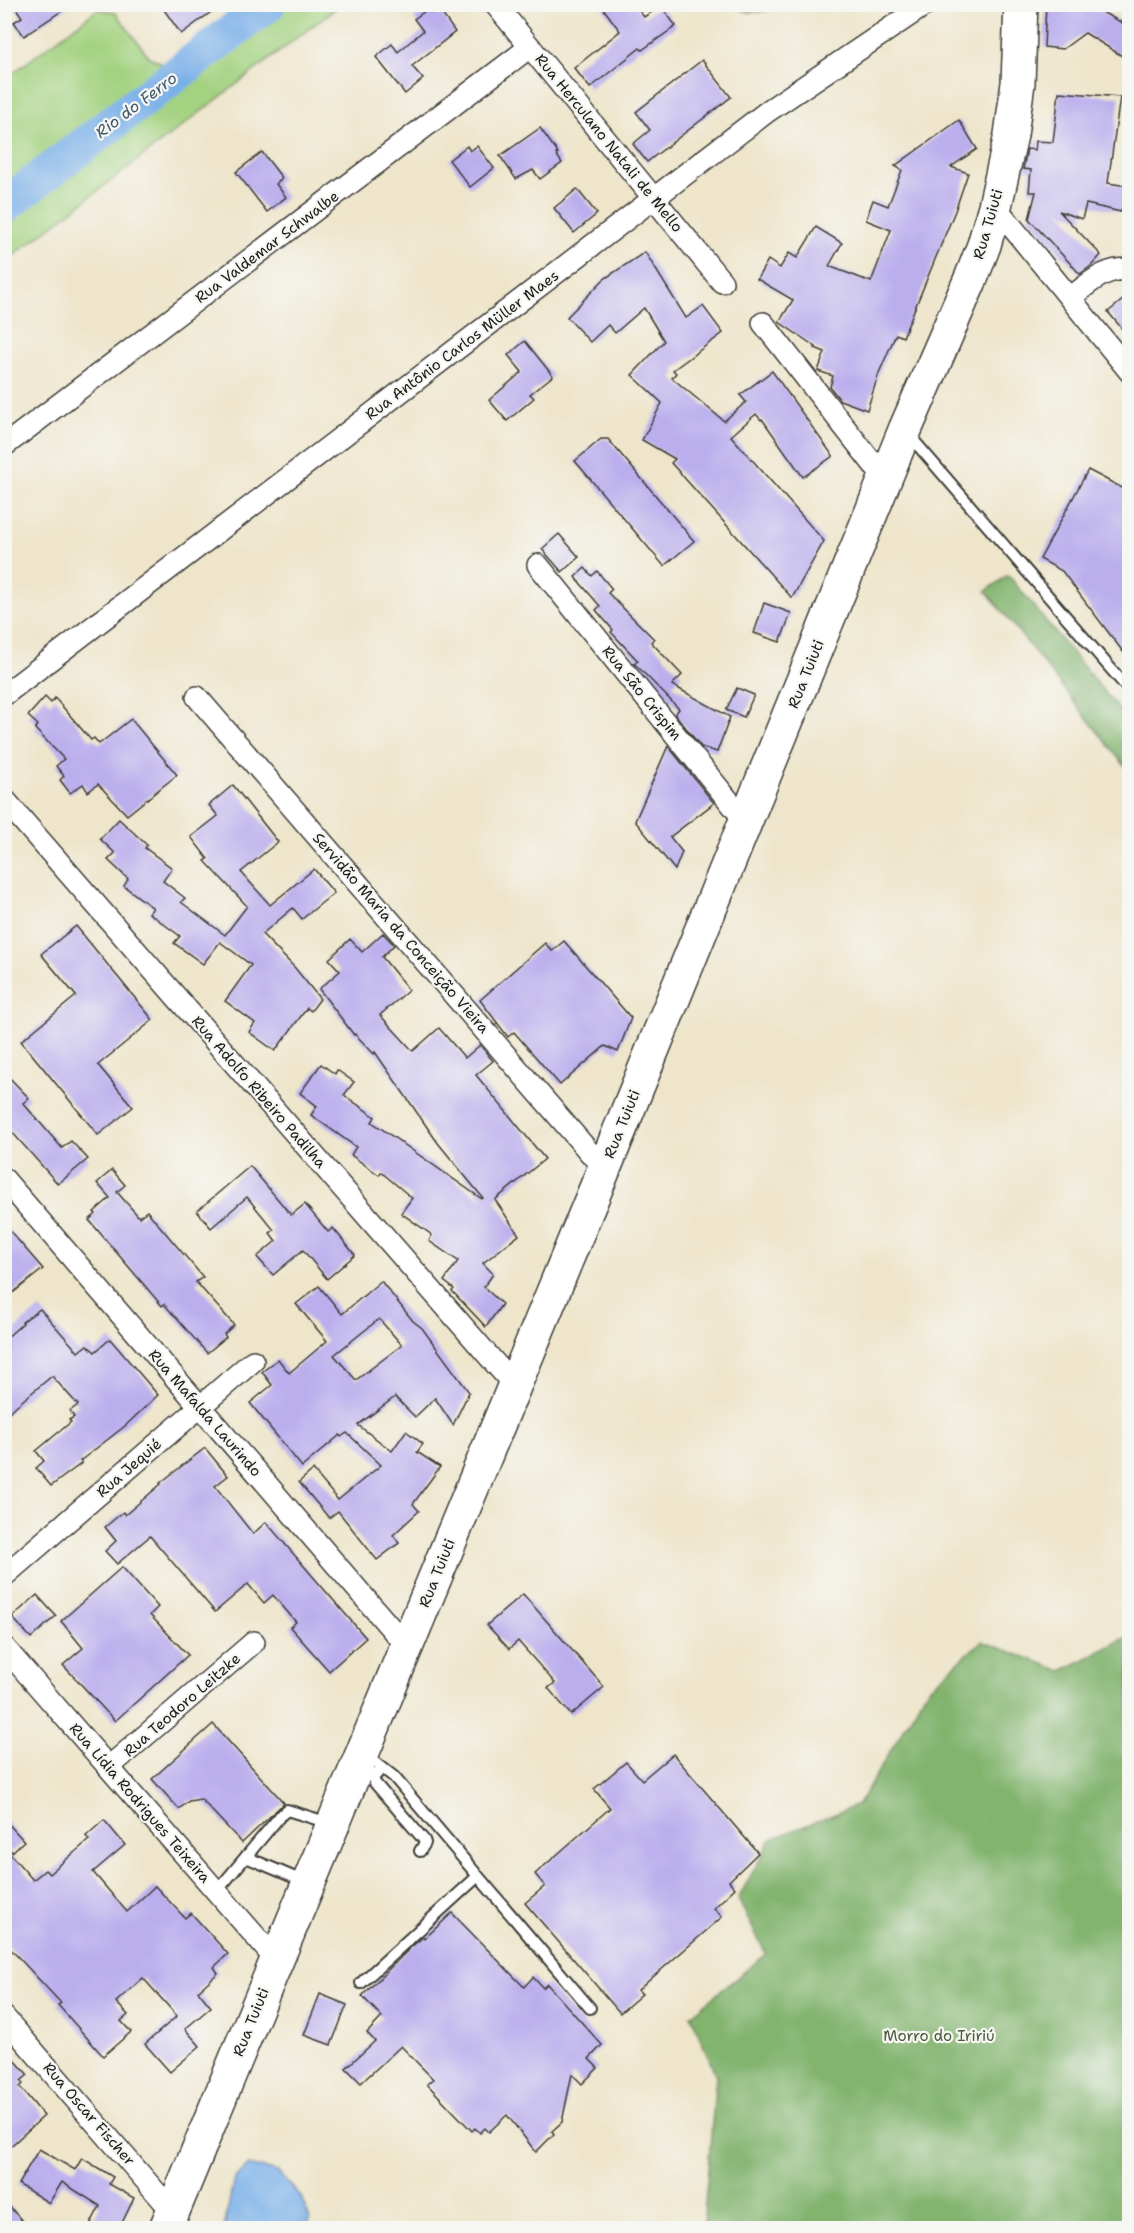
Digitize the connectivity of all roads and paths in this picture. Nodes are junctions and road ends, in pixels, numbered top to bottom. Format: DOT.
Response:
graph roads {
  1 [pos="495,4"];
  2 [pos="926,4"];
  3 [pos="1021,4"];
  4 [pos="530,47"];
  5 [pos="654,198"];
  6 [pos="995,206"];
  7 [pos="1130,269"];
  8 [pos="722,282"];
  9 [pos="1070,298"];
  10 [pos="763,323"];
  11 [pos="1130,372"];
  12 [pos="905,430"];
  13 [pos="4,446"];
  14 [pos="885,479"];
  15 [pos="538,565"];
  16 [pos="1130,691"];
  17 [pos="4,695"];
  18 [pos="197,697"];
  19 [pos="4,798"];
  20 [pos="746,822"];
  21 [pos="604,1169"];
  22 [pos="4,1179"];
  23 [pos="254,1361"];
  24 [pos="514,1385"];
  25 [pos="199,1407"];
  26 [pos="4,1576"];
  27 [pos="254,1642"];
  28 [pos="4,1647"];
  29 [pos="407,1647"];
  30 [pos="372,1760"];
  31 [pos="109,1767"];
  32 [pos="332,1825"];
  33 [pos="420,1851"];
  34 [pos="246,1857"];
  35 [pos="477,1877"];
  36 [pos="308,1883"];
  37 [pos="217,1891"];
  38 [pos="276,1960"];
  39 [pos="360,1983"];
  40 [pos="590,2008"];
  41 [pos="4,2017"];
  42 [pos="170,2220"];
  1 -- 4 [label="street, Rua Herculano Natali de Mello"];
  2 -- 5 [label="street, Rua Antônio Carlos Müller Maes"];
  3 -- 6 [label="main road, Rua Tuiuti"];
  4 -- 5 [label="street, Rua Herculano Natali de Mello"];
  4 -- 13 [label="street, Rua Valdemar Schwalbe"];
  5 -- 8 [label="street, Rua Herculano Natali de Mello"];
  5 -- 17 [label="street, Rua Antônio Carlos Müller Maes"];
  6 -- 9 [label="street"];
  6 -- 12 [label="main road, Rua Tuiuti"];
  7 -- 9 [label="street"];
  9 -- 11 [label="street"];
  10 -- 14 [label="street"];
  12 -- 14 [label="main road, Rua Tuiuti"];
  12 -- 16 [label="lane"];
  14 -- 20 [label="main road, Rua Tuiuti"];
  15 -- 20 [label="street, Rua São Crispim"];
  18 -- 21 [label="street, Servidão Maria da Conceição Vieira"];
  19 -- 24 [label="street, Rua Adolfo Ribeiro Padilha"];
  20 -- 21 [label="main road, Rua Tuiuti"];
  21 -- 24 [label="main road, Rua Tuiuti"];
  22 -- 25 [label="street, Rua Mafalda Laurindo"];
  23 -- 25 [label="street, Rua Jequié"];
  24 -- 29 [label="main road, Rua Tuiuti"];
  25 -- 26 [label="street, Rua Jequié"];
  25 -- 29 [label="street, Rua Mafalda Laurindo"];
  27 -- 31 [label="street, Rua Teodoro Leitzke"];
  28 -- 31 [label="street, Rua Lídia Rodrigues Teixeira"];
  29 -- 30 [label="main road, Rua Tuiuti"];
  30 -- 32 [label="main road, Rua Tuiuti"];
  30 -- 33 [label="lane"];
  30 -- 35 [label="lane"];
  31 -- 37 [label="street, Rua Lídia Rodrigues Teixeira"];
  32 -- 34 [label="lane"];
  32 -- 36 [label="main road, Rua Tuiuti"];
  34 -- 36 [label="lane"];
  34 -- 37 [label="lane"];
  35 -- 39 [label="lane"];
  35 -- 40 [label="lane"];
  36 -- 38 [label="main road, Rua Tuiuti"];
  37 -- 38 [label="street, Rua Lídia Rodrigues Teixeira"];
  38 -- 42 [label="main road, Rua Tuiuti"];
  41 -- 42 [label="street, Rua Oscar Fischer"];
}
